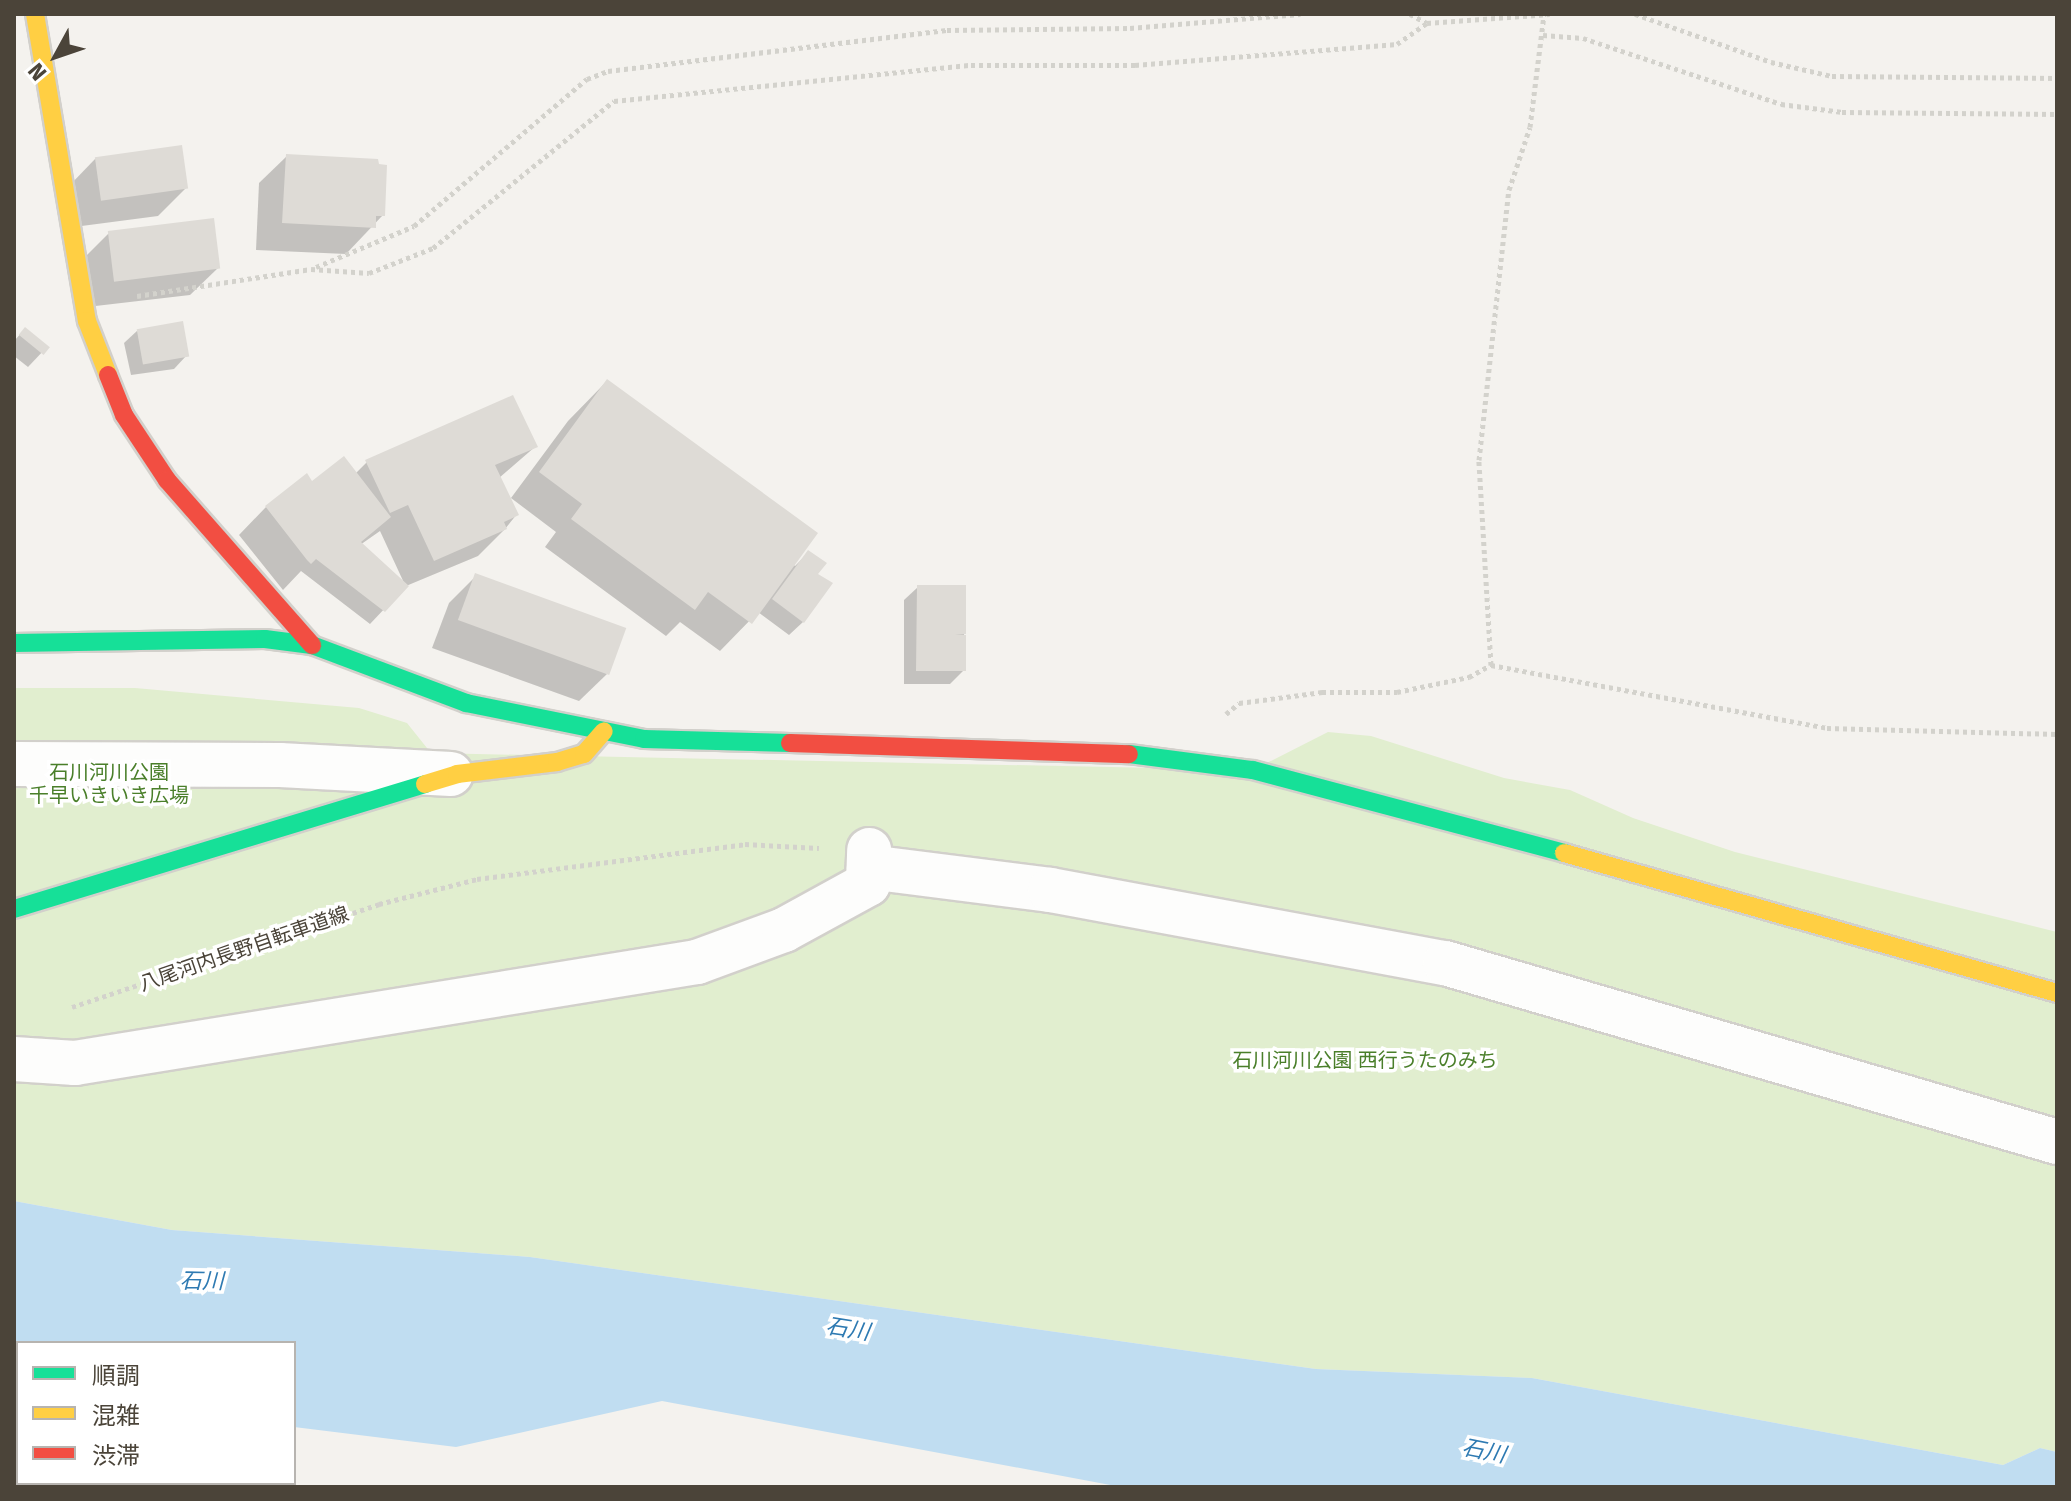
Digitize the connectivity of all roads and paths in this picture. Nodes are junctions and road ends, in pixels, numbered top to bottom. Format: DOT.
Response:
graph roads {
  1 [pos="35,14"];
  2 [pos="1300,14"];
  3 [pos="1410,14"];
  4 [pos="1422,14"];
  5 [pos="1547,14"];
  6 [pos="1635,14"];
  7 [pos="1427,23"];
  8 [pos="1543,35"];
  9 [pos="2057,78"];
  10 [pos="2057,114"];
  11 [pos="311,269"];
  12 [pos="85,305"];
  13 [pos="14,643"];
  14 [pos="312,645"];
  15 [pos="1491,665"];
  16 [pos="604,731"];
  17 [pos="2057,734"];
  18 [pos="14,764"];
  19 [pos="1207,764"];
  20 [pos="457,774"];
  21 [pos="477,879"];
  22 [pos="14,909"];
  23 [pos="2057,993"];
  24 [pos="66,1009"];
  25 [pos="14,1059"];
  26 [pos="2057,1142"];
  1 -- 12 [label="street"];
  2 -- 11 [label="path"];
  3 -- 7 [label="path"];
  4 -- 7 [label="path"];
  5 -- 7 [label="path"];
  5 -- 8 [label="path"];
  6 -- 9 [label="path"];
  7 -- 11 [label="path"];
  8 -- 10 [label="path"];
  8 -- 15 [label="path"];
  11 -- 12 [label="path"];
  12 -- 14 [label="street"];
  13 -- 14 [label="street"];
  14 -- 16 [label="street"];
  15 -- 17 [label="path"];
  15 -- 19 [label="path"];
  16 -- 19 [label="street"];
  16 -- 20 [label="street"];
  18 -- 20 [label="street"];
  19 -- 23 [label="street"];
  20 -- 22 [label="street"];
  21 -- 24 [label="path, 八尾河内長野自転車道線"];
  25 -- 26 [label="street"];
}
